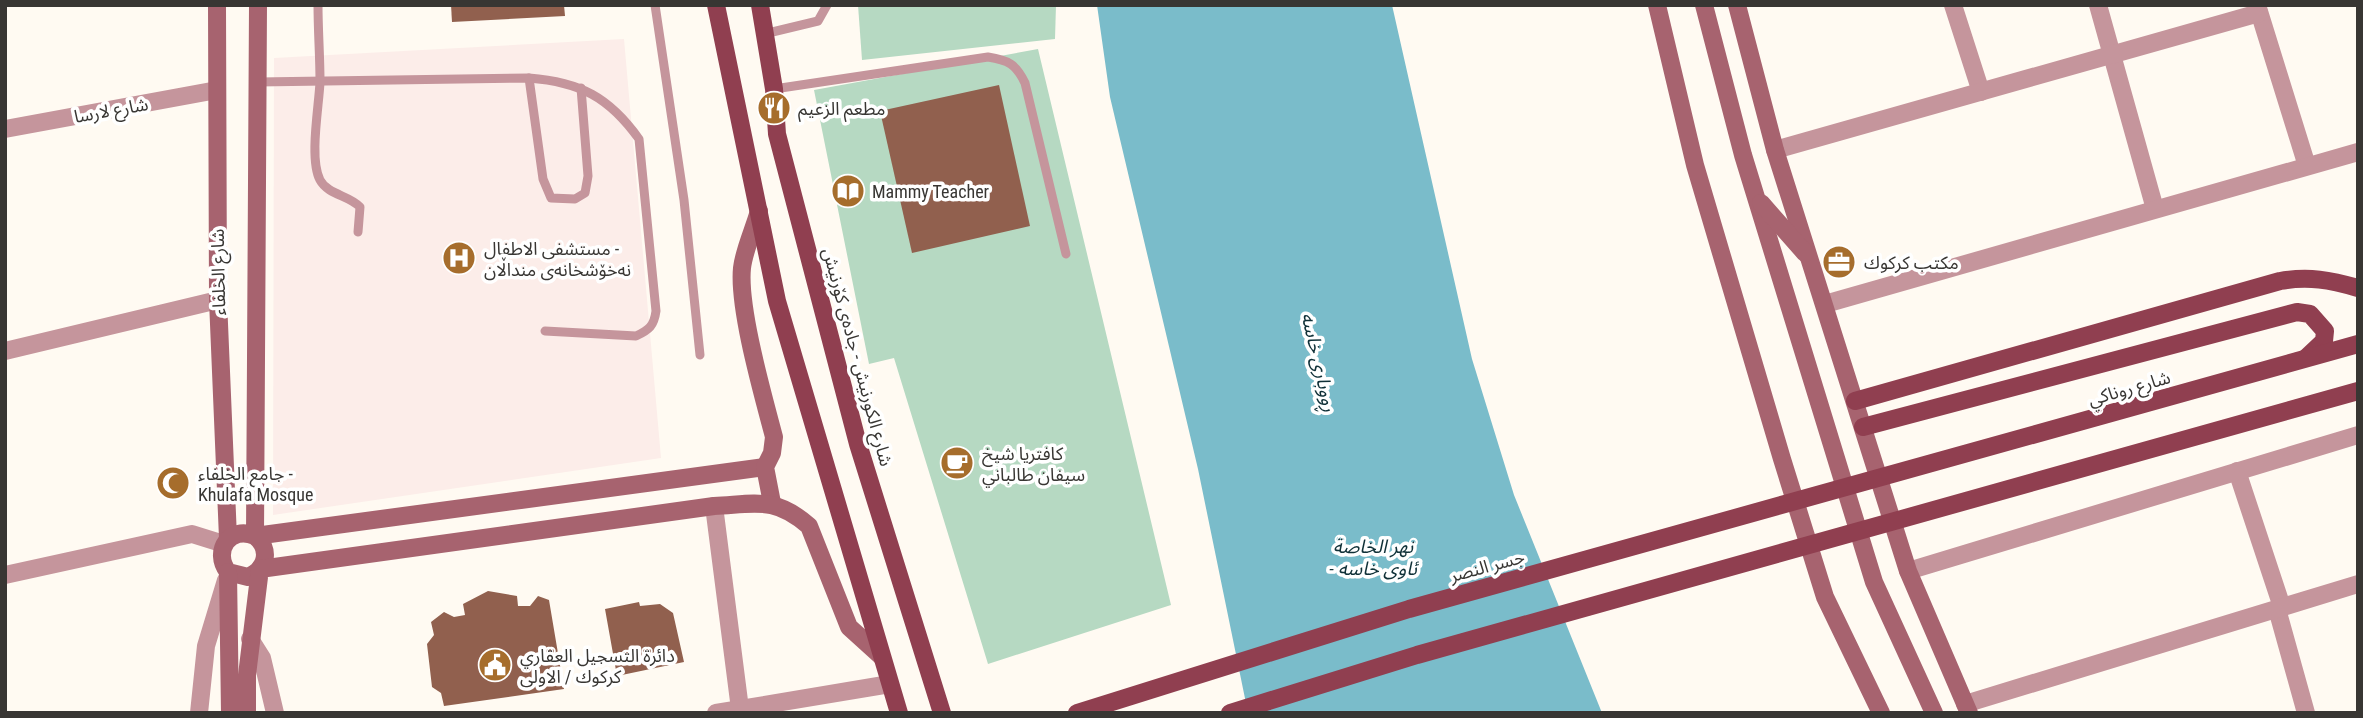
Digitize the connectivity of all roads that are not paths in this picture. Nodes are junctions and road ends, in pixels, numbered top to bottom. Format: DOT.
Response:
graph roads {
  1 [pos="218,5"];
  2 [pos="258,5"];
  3 [pos="318,5"];
  4 [pos="655,5"];
  5 [pos="716,5"];
  6 [pos="760,5"];
  7 [pos="827,5"];
  8 [pos="1657,5"];
  9 [pos="1704,5"];
  10 [pos="1737,5"];
  11 [pos="1953,5"];
  12 [pos="2098,5"];
  13 [pos="2258,9"];
  14 [pos="764,34"];
  15 [pos="2112,55"];
  16 [pos="529,78"];
  17 [pos="320,81"];
  18 [pos="258,82"];
  19 [pos="581,88"];
  20 [pos="774,89"];
  21 [pos="217,90"];
  22 [pos="1981,92"];
  23 [pos="5,129"];
  24 [pos="1775,150"];
  25 [pos="2358,152"];
  26 [pos="2307,166"];
  27 [pos="1757,198"];
  28 [pos="2155,209"];
  29 [pos="759,211"];
  30 [pos="358,232"];
  31 [pos="1066,254"];
  32 [pos="1810,258"];
  33 [pos="2358,288"];
  34 [pos="218,299"];
  35 [pos="1825,304"];
  36 [pos="545,331"];
  37 [pos="2358,344"];
  38 [pos="5,351"];
  39 [pos="700,355"];
  40 [pos="2302,360"];
  41 [pos="2358,391"];
  42 [pos="1855,401"];
  43 [pos="1863,427"];
  44 [pos="2358,435"];
  45 [pos="765,467"];
  46 [pos="2237,471"];
  47 [pos="1911,472"];
  48 [pos="772,503"];
  49 [pos="714,506"];
  50 [pos="255,536"];
  51 [pos="226,541"];
  52 [pos="260,569"];
  53 [pos="1908,571"];
  54 [pos="228,572"];
  55 [pos="5,575"];
  56 [pos="2358,584"];
  57 [pos="2280,608"];
  58 [pos="250,639"];
  59 [pos="881,656"];
  60 [pos="890,684"];
  61 [pos="1967,708"];
  62 [pos="740,709"];
  63 [pos="199,713"];
  64 [pos="230,713"];
  65 [pos="247,713"];
  66 [pos="275,713"];
  67 [pos="716,713"];
  68 [pos="899,713"];
  69 [pos="942,713"];
  70 [pos="1077,713"];
  71 [pos="1230,713"];
  72 [pos="1881,713"];
  73 [pos="1934,713"];
  74 [pos="2306,713"];
  1 -- 21 [label="street, شارع الخلفاء"];
  2 -- 18 [label="street"];
  3 -- 17 [label="lane"];
  4 -- 39 [label="lane"];
  5 -- 29 [label="main road"];
  6 -- 14 [label="main road, شارع الكورنيش - جادەی کۆرنیش"];
  7 -- 14 [label="lane"];
  8 -- 72 [label="street"];
  9 -- 27 [label="street"];
  10 -- 24 [label="street"];
  11 -- 22 [label="street"];
  12 -- 15 [label="street"];
  13 -- 15 [label="street"];
  13 -- 26 [label="street"];
  14 -- 20 [label="main road, شارع الكورنيش - جادەی کۆرنیش"];
  15 -- 22 [label="street"];
  15 -- 28 [label="street"];
  16 -- 17 [label="lane"];
  16 -- 19 [label="lane"];
  16 -- 19 [label="lane"];
  17 -- 18 [label="lane"];
  17 -- 30 [label="lane"];
  18 -- 50 [label="street"];
  19 -- 36 [label="lane"];
  20 -- 31 [label="lane"];
  20 -- 69 [label="main road, شارع الكورنيش - جادەی کۆرنیش"];
  21 -- 23 [label="street, شارع لارسا"];
  21 -- 34 [label="street, شارع الخلفاء"];
  22 -- 24 [label="street"];
  24 -- 32 [label="street"];
  25 -- 26 [label="street"];
  26 -- 28 [label="street"];
  27 -- 32 [label="street"];
  27 -- 73 [label="street"];
  28 -- 35 [label="street"];
  29 -- 45 [label="street"];
  29 -- 59 [label="main road"];
  32 -- 35 [label="street"];
  33 -- 42 [label="main road"];
  34 -- 38 [label="street"];
  34 -- 51 [label="street, شارع الخلفاء"];
  35 -- 42 [label="street"];
  37 -- 40 [label="main road, شارع روناكي"];
  40 -- 43 [label="main road"];
  40 -- 47 [label="main road, شارع روناكي"];
  41 -- 71 [label="main road"];
  42 -- 43 [label="street"];
  43 -- 53 [label="street"];
  44 -- 46 [label="street"];
  45 -- 48 [label="street"];
  45 -- 50 [label="street"];
  46 -- 53 [label="street"];
  46 -- 57 [label="street"];
  47 -- 70 [label="main road, جسر النصر"];
  48 -- 49 [label="street"];
  48 -- 59 [label="street"];
  49 -- 52 [label="street"];
  49 -- 62 [label="street"];
  50 -- 51 [label="street"];
  50 -- 52 [label="street"];
  51 -- 54 [label="street"];
  51 -- 55 [label="street"];
  52 -- 54 [label="street"];
  52 -- 58 [label="street"];
  53 -- 61 [label="street"];
  54 -- 63 [label="street"];
  54 -- 64 [label="street"];
  56 -- 57 [label="street"];
  57 -- 61 [label="street"];
  57 -- 74 [label="street"];
  58 -- 65 [label="street"];
  58 -- 66 [label="street"];
  59 -- 60 [label="main road"];
  60 -- 62 [label="street"];
  60 -- 68 [label="main road"];
  62 -- 67 [label="street"];
}
